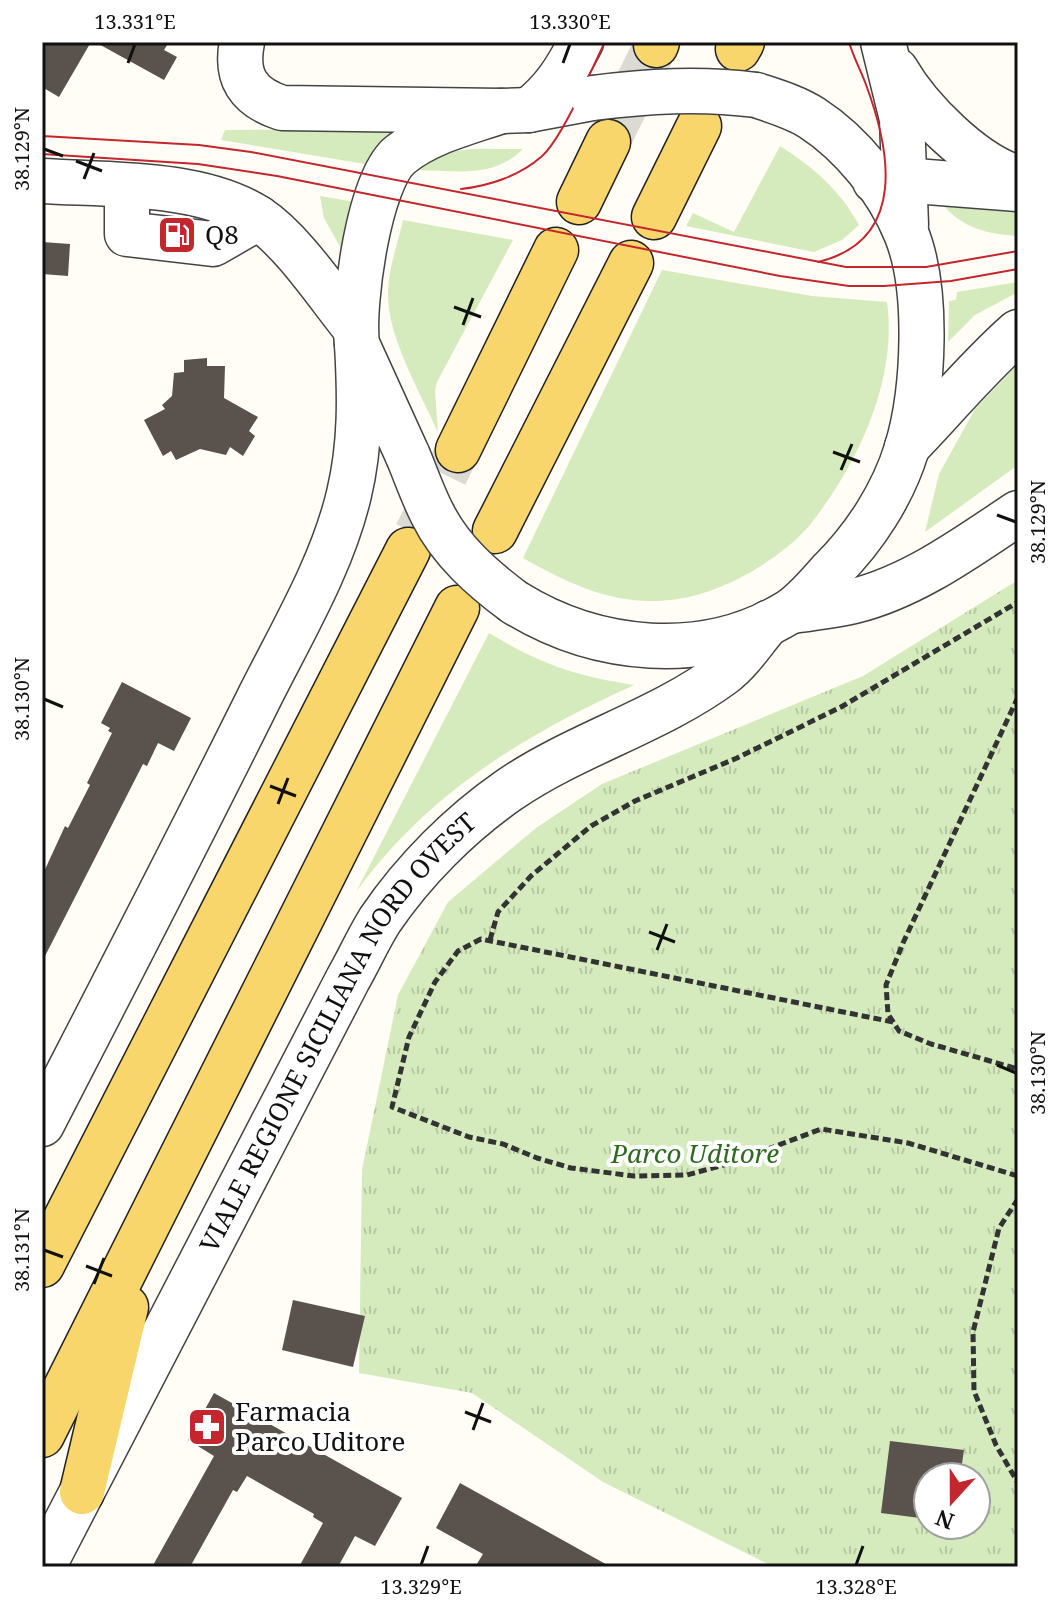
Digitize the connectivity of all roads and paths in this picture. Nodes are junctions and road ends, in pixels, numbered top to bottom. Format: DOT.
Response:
graph roads {
  1 [pos="581,42"];
  2 [pos="884,47"];
  3 [pos="241,50"];
  4 [pos="515,110"];
  5 [pos="699,126"];
  6 [pos="608,142"];
  7 [pos="1018,178"];
  8 [pos="42,181"];
  9 [pos="889,181"];
  10 [pos="1018,189"];
  11 [pos="579,202"];
  12 [pos="654,217"];
  13 [pos="556,250"];
  14 [pos="631,263"];
  15 [pos="1018,332"];
  16 [pos="356,336"];
  17 [pos="907,447"];
  18 [pos="458,450"];
  19 [pos="1018,513"];
  20 [pos="495,531"];
  21 [pos="408,550"];
  22 [pos="1018,602"];
  23 [pos="457,608"];
  24 [pos="780,617"];
  25 [pos="1018,697"];
  26 [pos="490,940"];
  27 [pos="893,1022"];
  28 [pos="1018,1069"];
  29 [pos="42,1124"];
  30 [pos="1018,1176"];
  31 [pos="1018,1199"];
  32 [pos="143,1234"];
  33 [pos="42,1265"];
  34 [pos="42,1435"];
  35 [pos="1018,1483"];
  36 [pos="82,1492"];
  37 [pos="43,1567"];
  1 -- 4 [label="street"];
  2 -- 7 [label="street"];
  2 -- 9 [label="street"];
  3 -- 4 [label="street"];
  4 -- 9 [label="street, bridge"];
  4 -- 16 [label="street"];
  5 -- 12 [label="main road"];
  6 -- 11 [label="main road"];
  8 -- 16 [label="street"];
  9 -- 10 [label="street"];
  9 -- 17 [label="street"];
  13 -- 18 [label="main road"];
  14 -- 20 [label="main road"];
  15 -- 17 [label="street"];
  16 -- 24 [label="street, bridge"];
  16 -- 29 [label="street"];
  17 -- 24 [label="street, VIALE REGIONE SICILIANA NORD OVEST"];
  19 -- 24 [label="street"];
  21 -- 33 [label="main road"];
  22 -- 26 [label="path"];
  23 -- 32 [label="main road"];
  24 -- 36 [label="street, VIALE REGIONE SICILIANA NORD OVEST"];
  25 -- 27 [label="path"];
  26 -- 27 [label="path"];
  26 -- 30 [label="path"];
  27 -- 28 [label="path"];
  31 -- 35 [label="path"];
  32 -- 34 [label="main road"];
  32 -- 36 [label="main road"];
  36 -- 37 [label="street, VIALE REGIONE SICILIANA NORD OVEST"];
}
